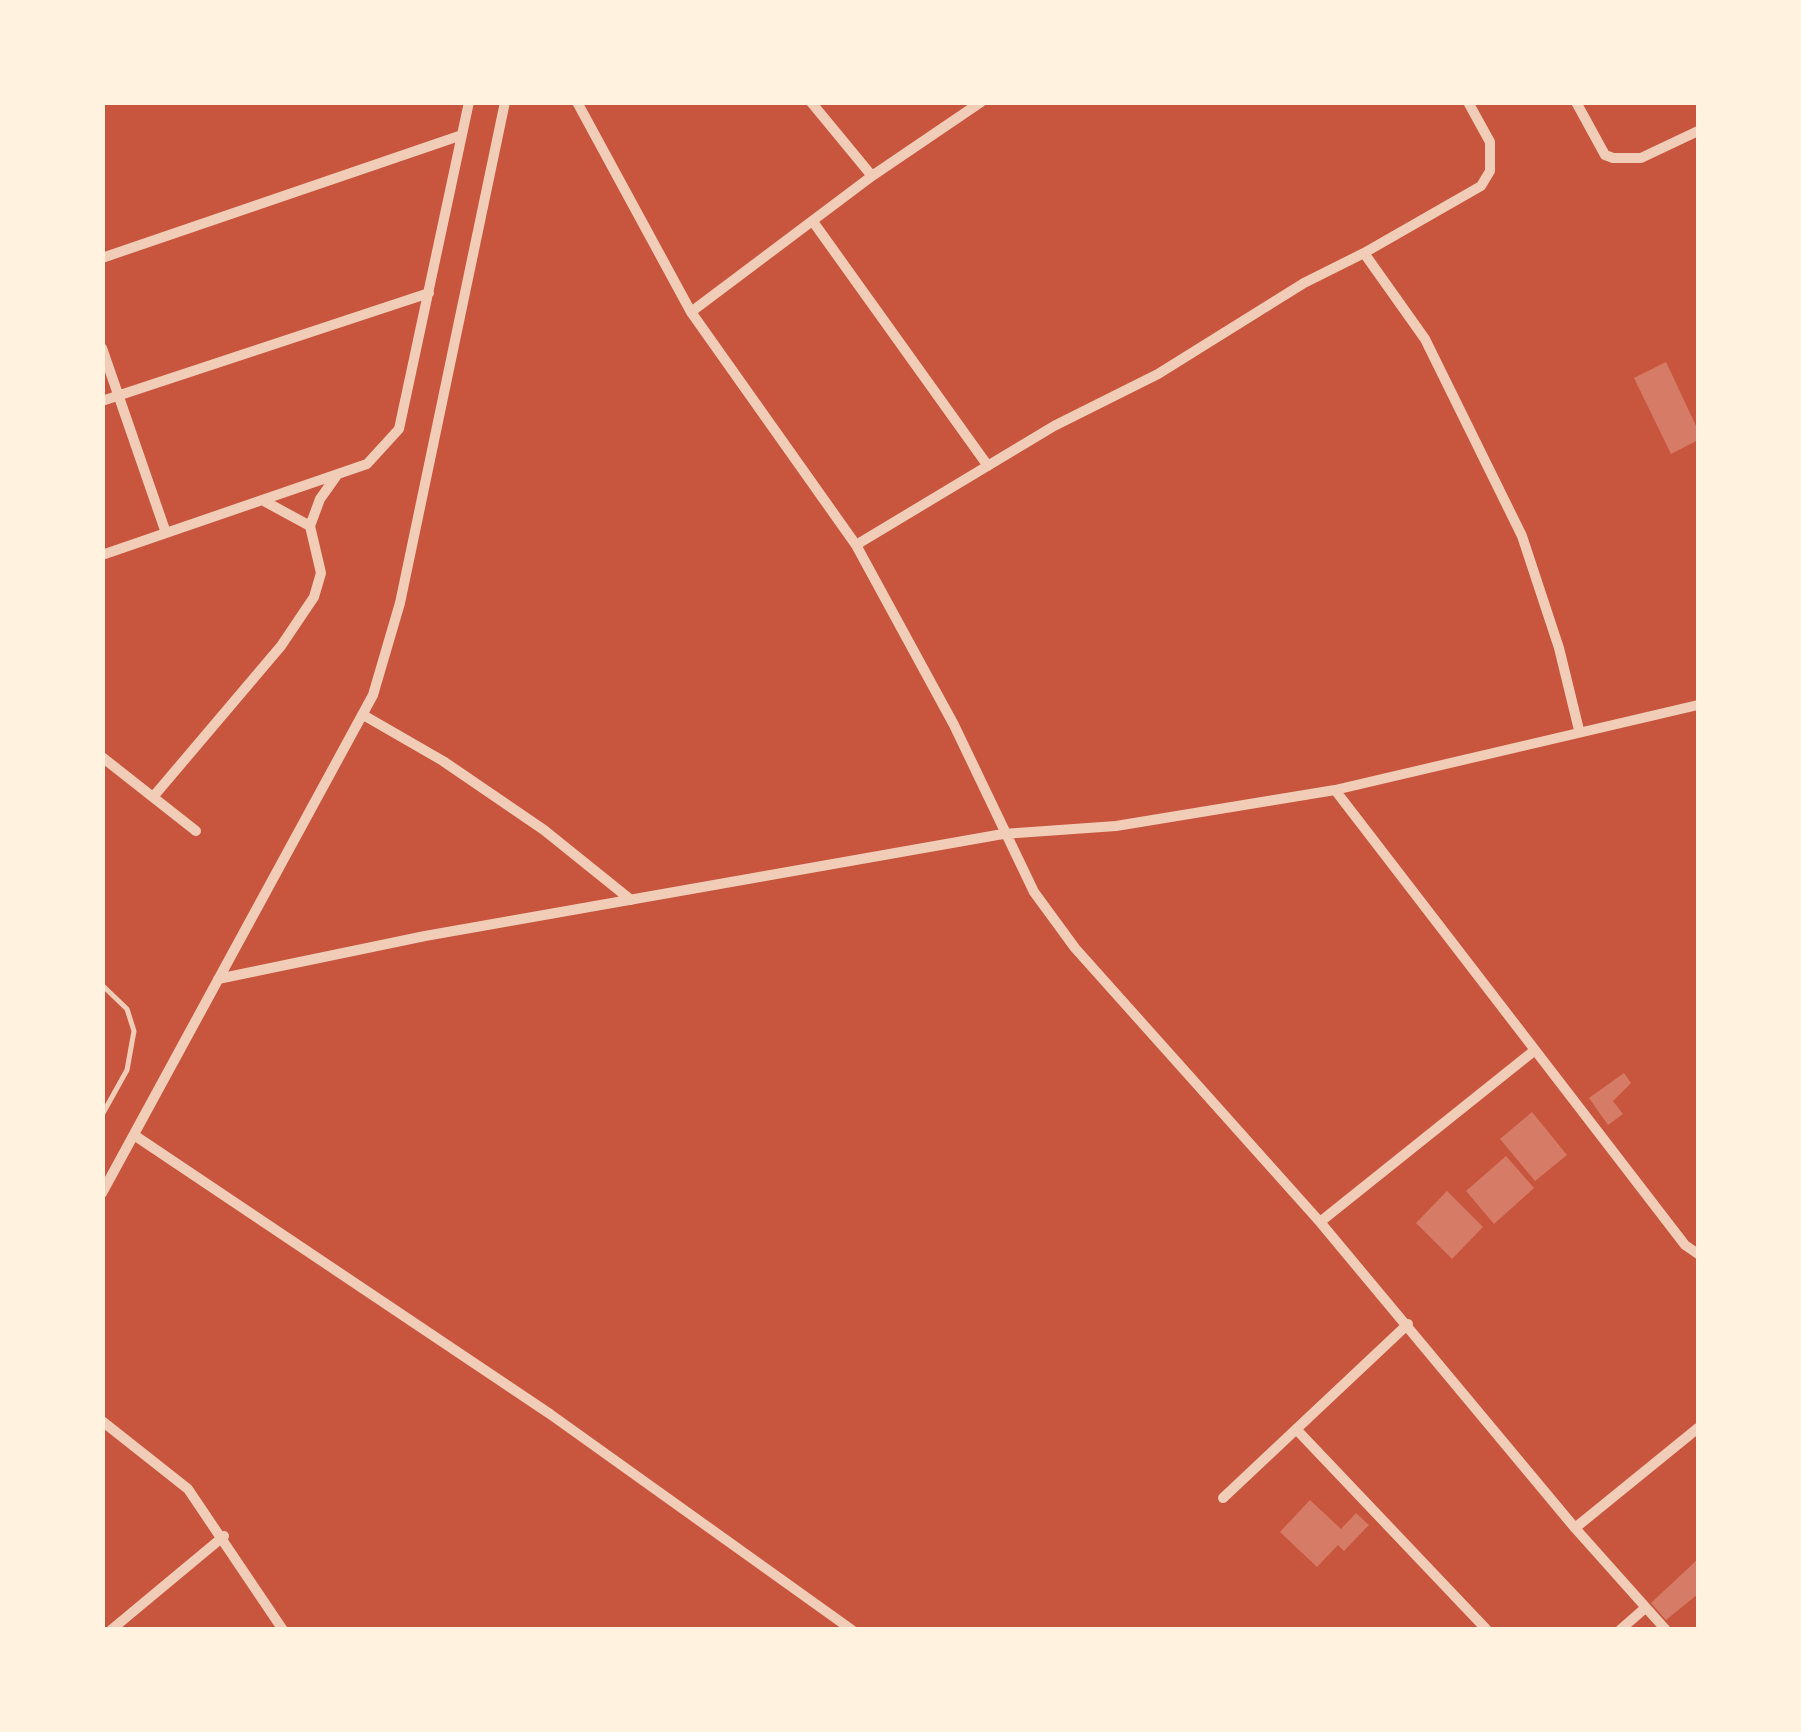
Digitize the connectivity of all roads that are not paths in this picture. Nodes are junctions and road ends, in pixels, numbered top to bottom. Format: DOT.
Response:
graph roads {
  1 [pos="469,102"];
  2 [pos="505,102"];
  3 [pos="578,102"];
  4 [pos="811,102"];
  5 [pos="980,102"];
  6 [pos="1468,102"];
  7 [pos="1576,102"];
  8 [pos="1698,131"];
  9 [pos="462,135"];
  10 [pos="872,176"];
  11 [pos="814,224"];
  12 [pos="1364,253"];
  13 [pos="102,258"];
  14 [pos="429,292"];
  15 [pos="690,312"];
  16 [pos="102,348"];
  17 [pos="119,395"];
  18 [pos="102,401"];
  19 [pos="988,466"];
  20 [pos="338,474"];
  21 [pos="262,500"];
  22 [pos="310,526"];
  23 [pos="166,533"];
  24 [pos="856,545"];
  25 [pos="102,555"];
  26 [pos="1698,704"];
  27 [pos="365,716"];
  28 [pos="1579,730"];
  29 [pos="102,758"];
  30 [pos="1335,790"];
  31 [pos="153,797"];
  32 [pos="196,831"];
  33 [pos="1003,834"];
  34 [pos="632,900"];
  35 [pos="218,978"];
  36 [pos="102,985"];
  37 [pos="1535,1050"];
  38 [pos="102,1115"];
  39 [pos="134,1135"];
  40 [pos="102,1194"];
  41 [pos="1320,1222"];
  42 [pos="1698,1254"];
  43 [pos="1408,1324"];
  44 [pos="102,1421"];
  45 [pos="1698,1428"];
  46 [pos="1296,1429"];
  47 [pos="1223,1498"];
  48 [pos="1575,1528"];
  49 [pos="224,1536"];
  50 [pos="1644,1609"];
  51 [pos="111,1630"];
  52 [pos="283,1630"];
  53 [pos="852,1630"];
  54 [pos="1486,1630"];
  55 [pos="1620,1630"];
  56 [pos="1666,1630"];
  1 -- 9 [label="street"];
  2 -- 27 [label="street"];
  3 -- 15 [label="street"];
  4 -- 10 [label="street"];
  5 -- 10 [label="street"];
  6 -- 12 [label="street"];
  7 -- 8 [label="street"];
  9 -- 13 [label="street"];
  9 -- 14 [label="street"];
  10 -- 11 [label="street"];
  11 -- 15 [label="street"];
  11 -- 19 [label="street"];
  12 -- 19 [label="street"];
  12 -- 28 [label="street"];
  14 -- 17 [label="street"];
  14 -- 20 [label="street"];
  15 -- 24 [label="street"];
  16 -- 17 [label="street"];
  17 -- 18 [label="street"];
  17 -- 23 [label="street"];
  19 -- 24 [label="street"];
  20 -- 21 [label="street"];
  20 -- 22 [label="street"];
  21 -- 22 [label="street"];
  21 -- 23 [label="street"];
  22 -- 31 [label="street"];
  23 -- 25 [label="street"];
  24 -- 33 [label="street"];
  26 -- 28 [label="street"];
  27 -- 34 [label="street"];
  27 -- 35 [label="street"];
  28 -- 30 [label="street"];
  29 -- 31 [label="street"];
  30 -- 33 [label="street"];
  30 -- 37 [label="street"];
  31 -- 32 [label="street"];
  33 -- 34 [label="street"];
  33 -- 41 [label="street"];
  34 -- 35 [label="street"];
  35 -- 39 [label="street"];
  36 -- 38 [label="lane"];
  37 -- 41 [label="street"];
  37 -- 42 [label="street"];
  39 -- 40 [label="street"];
  39 -- 53 [label="street"];
  41 -- 43 [label="street"];
  43 -- 46 [label="street"];
  43 -- 48 [label="street"];
  44 -- 49 [label="street"];
  45 -- 48 [label="street"];
  46 -- 47 [label="street"];
  46 -- 54 [label="street"];
  48 -- 50 [label="street"];
  49 -- 51 [label="street"];
  49 -- 52 [label="street"];
  50 -- 55 [label="street"];
  50 -- 56 [label="street"];
}
